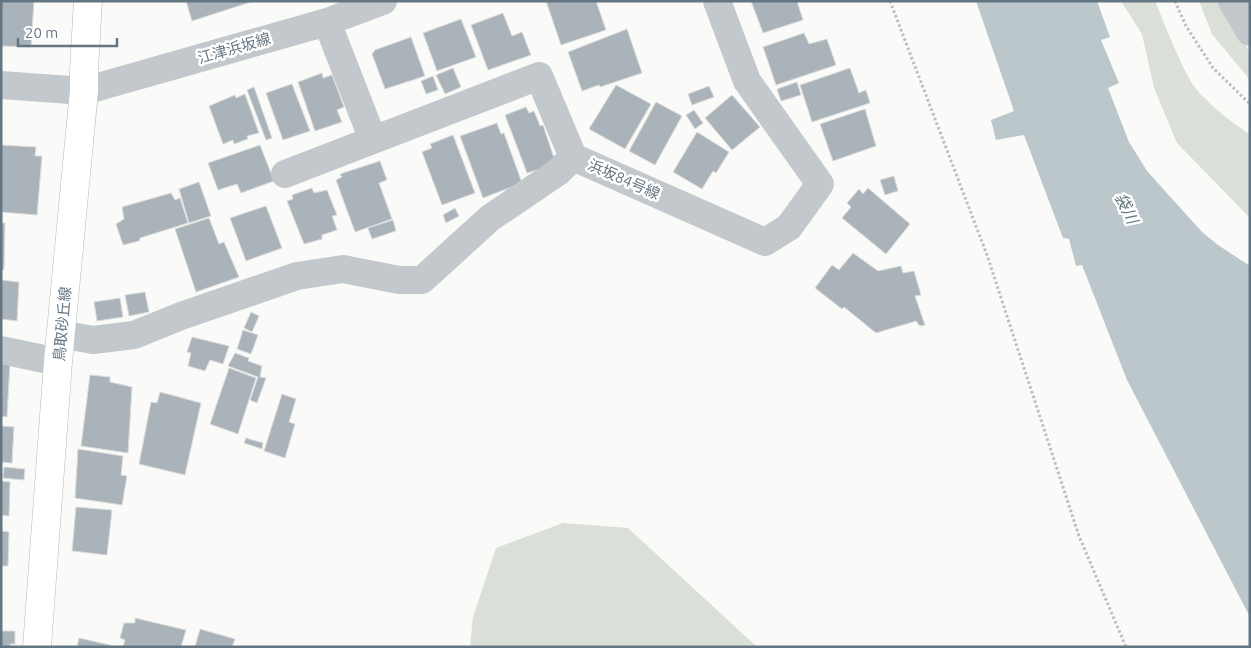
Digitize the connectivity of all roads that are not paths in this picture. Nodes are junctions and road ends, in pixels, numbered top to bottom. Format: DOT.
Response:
graph roads {
  1 [pos="88,1"];
  2 [pos="383,1"];
  3 [pos="717,1"];
  4 [pos="1232,1"];
  5 [pos="327,22"];
  6 [pos="1250,32"];
  7 [pos="1,85"];
  8 [pos="84,90"];
  9 [pos="373,140"];
  10 [pos="573,157"];
  11 [pos="285,174"];
  12 [pos="60,334"];
  13 [pos="1,350"];
  14 [pos="58,362"];
  15 [pos="37,647"];
  1 -- 8 [label="main road, 鳥取砂丘線"];
  2 -- 5 [label="street, 江津浜坂線"];
  3 -- 10 [label="street, 浜坂84号線"];
  4 -- 6 [label="street"];
  5 -- 8 [label="street, 江津浜坂線"];
  5 -- 9 [label="street"];
  7 -- 8 [label="street, 江津浜坂線"];
  8 -- 12 [label="main road, 鳥取砂丘線"];
  9 -- 10 [label="street, 浜坂84号線"];
  9 -- 11 [label="street"];
  10 -- 12 [label="street"];
  12 -- 14 [label="main road, 鳥取砂丘線"];
  13 -- 14 [label="street"];
  14 -- 15 [label="main road, 鳥取砂丘線"];
}
